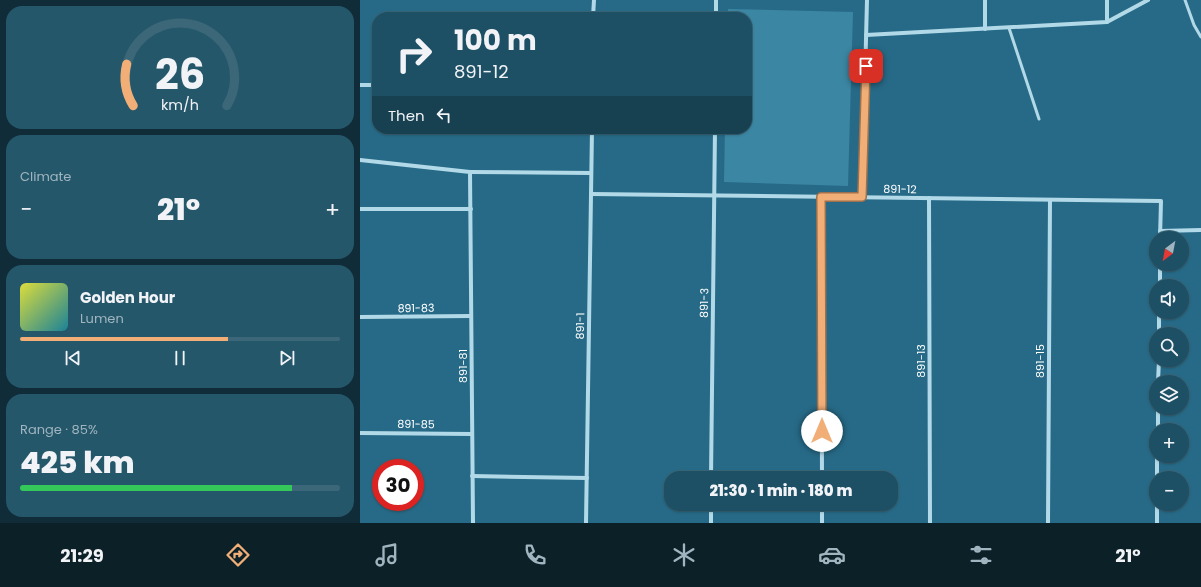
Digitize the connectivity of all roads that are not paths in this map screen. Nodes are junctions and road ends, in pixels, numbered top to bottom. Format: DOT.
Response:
graph roads {
  1 [pos="594,0"];
  2 [pos="716,0"];
  3 [pos="867,0"];
  4 [pos="985,0"];
  5 [pos="1107,0"];
  6 [pos="1148,0"];
  7 [pos="1185,0"];
  8 [pos="593,12"];
  9 [pos="716,12"];
  10 [pos="1107,22"];
  11 [pos="1009,28"];
  12 [pos="985,29"];
  13 [pos="866,35"];
  14 [pos="1201,37"];
  15 [pos="360,85"];
  16 [pos="372,85"];
  17 [pos="1039,119"];
  18 [pos="592,134"];
  19 [pos="715,134"];
  20 [pos="360,160"];
  21 [pos="470,172"];
  22 [pos="591,173"];
  23 [pos="591,194"];
  24 [pos="714,195"];
  25 [pos="821,197"];
  26 [pos="862,197"];
  27 [pos="929,198"];
  28 [pos="1050,200"];
  29 [pos="360,209"];
  30 [pos="471,209"];
  31 [pos="1201,230"];
  32 [pos="1160,231"];
  33 [pos="471,316"];
  34 [pos="360,317"];
  35 [pos="360,433"];
  36 [pos="472,434"];
  37 [pos="711,471"];
  38 [pos="822,471"];
  39 [pos="472,476"];
  40 [pos="587,478"];
  41 [pos="711,511"];
  42 [pos="822,511"];
  43 [pos="1157,511"];
  44 [pos="472,523"];
  45 [pos="586,523"];
  46 [pos="710,523"];
  47 [pos="822,523"];
  48 [pos="930,523"];
  49 [pos="1048,523"];
  50 [pos="1156,523"];
  1 -- 8 [label="street"];
  2 -- 9 [label="street"];
  3 -- 13 [label="street"];
  4 -- 12 [label="street"];
  5 -- 10 [label="street"];
  6 -- 10 [label="street"];
  7 -- 14 [label="lane"];
  10 -- 11 [label="street"];
  11 -- 12 [label="street"];
  11 -- 17 [label="lane"];
  12 -- 13 [label="street"];
  13 -- 26 [label="street"];
  15 -- 16 [label="street"];
  18 -- 22 [label="street, 891-1"];
  19 -- 24 [label="street, 891-3"];
  20 -- 21 [label="street"];
  21 -- 22 [label="street"];
  21 -- 30 [label="street, 891-81"];
  22 -- 23 [label="street, 891-1"];
  23 -- 24 [label="street, 891-12"];
  23 -- 40 [label="street, 891-1"];
  24 -- 25 [label="street, 891-12"];
  24 -- 37 [label="street, 891-3"];
  25 -- 26 [label="street, 891-12"];
  25 -- 38 [label="street"];
  26 -- 27 [label="street, 891-12"];
  27 -- 28 [label="street, 891-12"];
  27 -- 48 [label="street, 891-13"];
  28 -- 32 [label="street, 891-12"];
  28 -- 49 [label="street, 891-15"];
  29 -- 30 [label="street"];
  30 -- 33 [label="street, 891-81"];
  31 -- 32 [label="street"];
  33 -- 34 [label="street, 891-83"];
  33 -- 36 [label="street, 891-81"];
  35 -- 36 [label="street, 891-85"];
  36 -- 39 [label="street, 891-81"];
  39 -- 40 [label="street"];
  39 -- 44 [label="street, 891-81"];
  40 -- 45 [label="street, 891-1"];
  41 -- 46 [label="street"];
  42 -- 47 [label="street"];
  43 -- 50 [label="street"];
}
